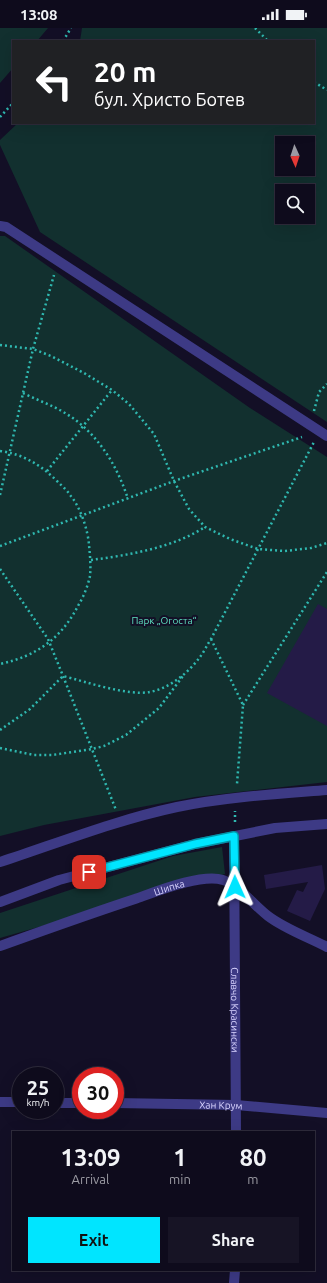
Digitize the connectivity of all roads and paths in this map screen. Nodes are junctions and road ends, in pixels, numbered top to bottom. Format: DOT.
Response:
graph roads {
  1 [pos="71,28"];
  2 [pos="255,28"];
  3 [pos="64,40"];
  4 [pos="267,40"];
  5 [pos="315,83"];
  6 [pos="327,90"];
  7 [pos="12,104"];
  8 [pos="0,117"];
  9 [pos="0,226"];
  10 [pos="58,261"];
  11 [pos="0,345"];
  12 [pos="33,349"];
  13 [pos="327,384"];
  14 [pos="112,390"];
  15 [pos="23,393"];
  16 [pos="310,425"];
  17 [pos="82,426"];
  18 [pos="323,434"];
  19 [pos="0,451"];
  20 [pos="9,452"];
  21 [pos="47,471"];
  22 [pos="174,481"];
  23 [pos="0,495"];
  24 [pos="128,499"];
  25 [pos="82,516"];
  26 [pos="205,527"];
  27 [pos="327,543"];
  28 [pos="0,546"];
  29 [pos="258,549"];
  30 [pos="91,560"];
  31 [pos="0,569"];
  32 [pos="327,572"];
  33 [pos="211,639"];
  34 [pos="49,642"];
  35 [pos="0,664"];
  36 [pos="186,673"];
  37 [pos="63,676"];
  38 [pos="243,705"];
  39 [pos="0,730"];
  40 [pos="0,748"];
  41 [pos="92,750"];
  42 [pos="327,790"];
  43 [pos="236,798"];
  44 [pos="120,822"];
  45 [pos="327,824"];
  46 [pos="234,836"];
  47 [pos="0,862"];
  48 [pos="235,887"];
  49 [pos="0,902"];
  50 [pos="0,946"];
  51 [pos="327,947"];
  52 [pos="0,1102"];
  53 [pos="12,1102"];
  54 [pos="124,1103"];
  55 [pos="236,1105"];
  56 [pos="327,1113"];
  57 [pos="236,1131"];
  58 [pos="234,1271"];
  59 [pos="234,1283"];
  1 -- 3 [label="path"];
  2 -- 4 [label="path"];
  5 -- 6 [label="path"];
  7 -- 8 [label="path"];
  9 -- 10 [label="street"];
  10 -- 12 [label="path"];
  10 -- 16 [label="street"];
  11 -- 12 [label="path"];
  12 -- 14 [label="path"];
  12 -- 15 [label="path"];
  13 -- 16 [label="path"];
  14 -- 17 [label="path"];
  14 -- 22 [label="path"];
  15 -- 17 [label="path"];
  15 -- 20 [label="path"];
  16 -- 18 [label="street"];
  17 -- 21 [label="path"];
  17 -- 24 [label="path"];
  18 -- 22 [label="path"];
  18 -- 29 [label="path"];
  19 -- 20 [label="path"];
  20 -- 21 [label="path"];
  20 -- 23 [label="path"];
  21 -- 25 [label="path"];
  22 -- 24 [label="path"];
  22 -- 26 [label="path"];
  24 -- 25 [label="path"];
  25 -- 28 [label="path"];
  25 -- 30 [label="path"];
  26 -- 29 [label="path"];
  26 -- 30 [label="path"];
  27 -- 29 [label="path"];
  29 -- 33 [label="path"];
  30 -- 34 [label="path"];
  31 -- 34 [label="path"];
  32 -- 38 [label="path"];
  33 -- 36 [label="path"];
  33 -- 38 [label="path"];
  34 -- 35 [label="path"];
  34 -- 37 [label="path"];
  36 -- 37 [label="path"];
  36 -- 41 [label="path"];
  37 -- 39 [label="path"];
  37 -- 41 [label="path"];
  38 -- 43 [label="path"];
  40 -- 41 [label="path"];
  41 -- 44 [label="path"];
  42 -- 43 [label="street"];
  43 -- 44 [label="street"];
  43 -- 46 [label="path"];
  44 -- 47 [label="street"];
  45 -- 46 [label="street"];
  46 -- 48 [label="street, Славчо Красински"];
  46 -- 49 [label="street"];
  48 -- 50 [label="street, Шипка"];
  48 -- 51 [label="street, Шипка"];
  48 -- 55 [label="street, Славчо Красински"];
  52 -- 53 [label="street"];
  54 -- 55 [label="street, Хан Крум"];
  55 -- 56 [label="street, Хан Крум"];
  55 -- 57 [label="street, Славчо Красински"];
  58 -- 59 [label="street"];
}
